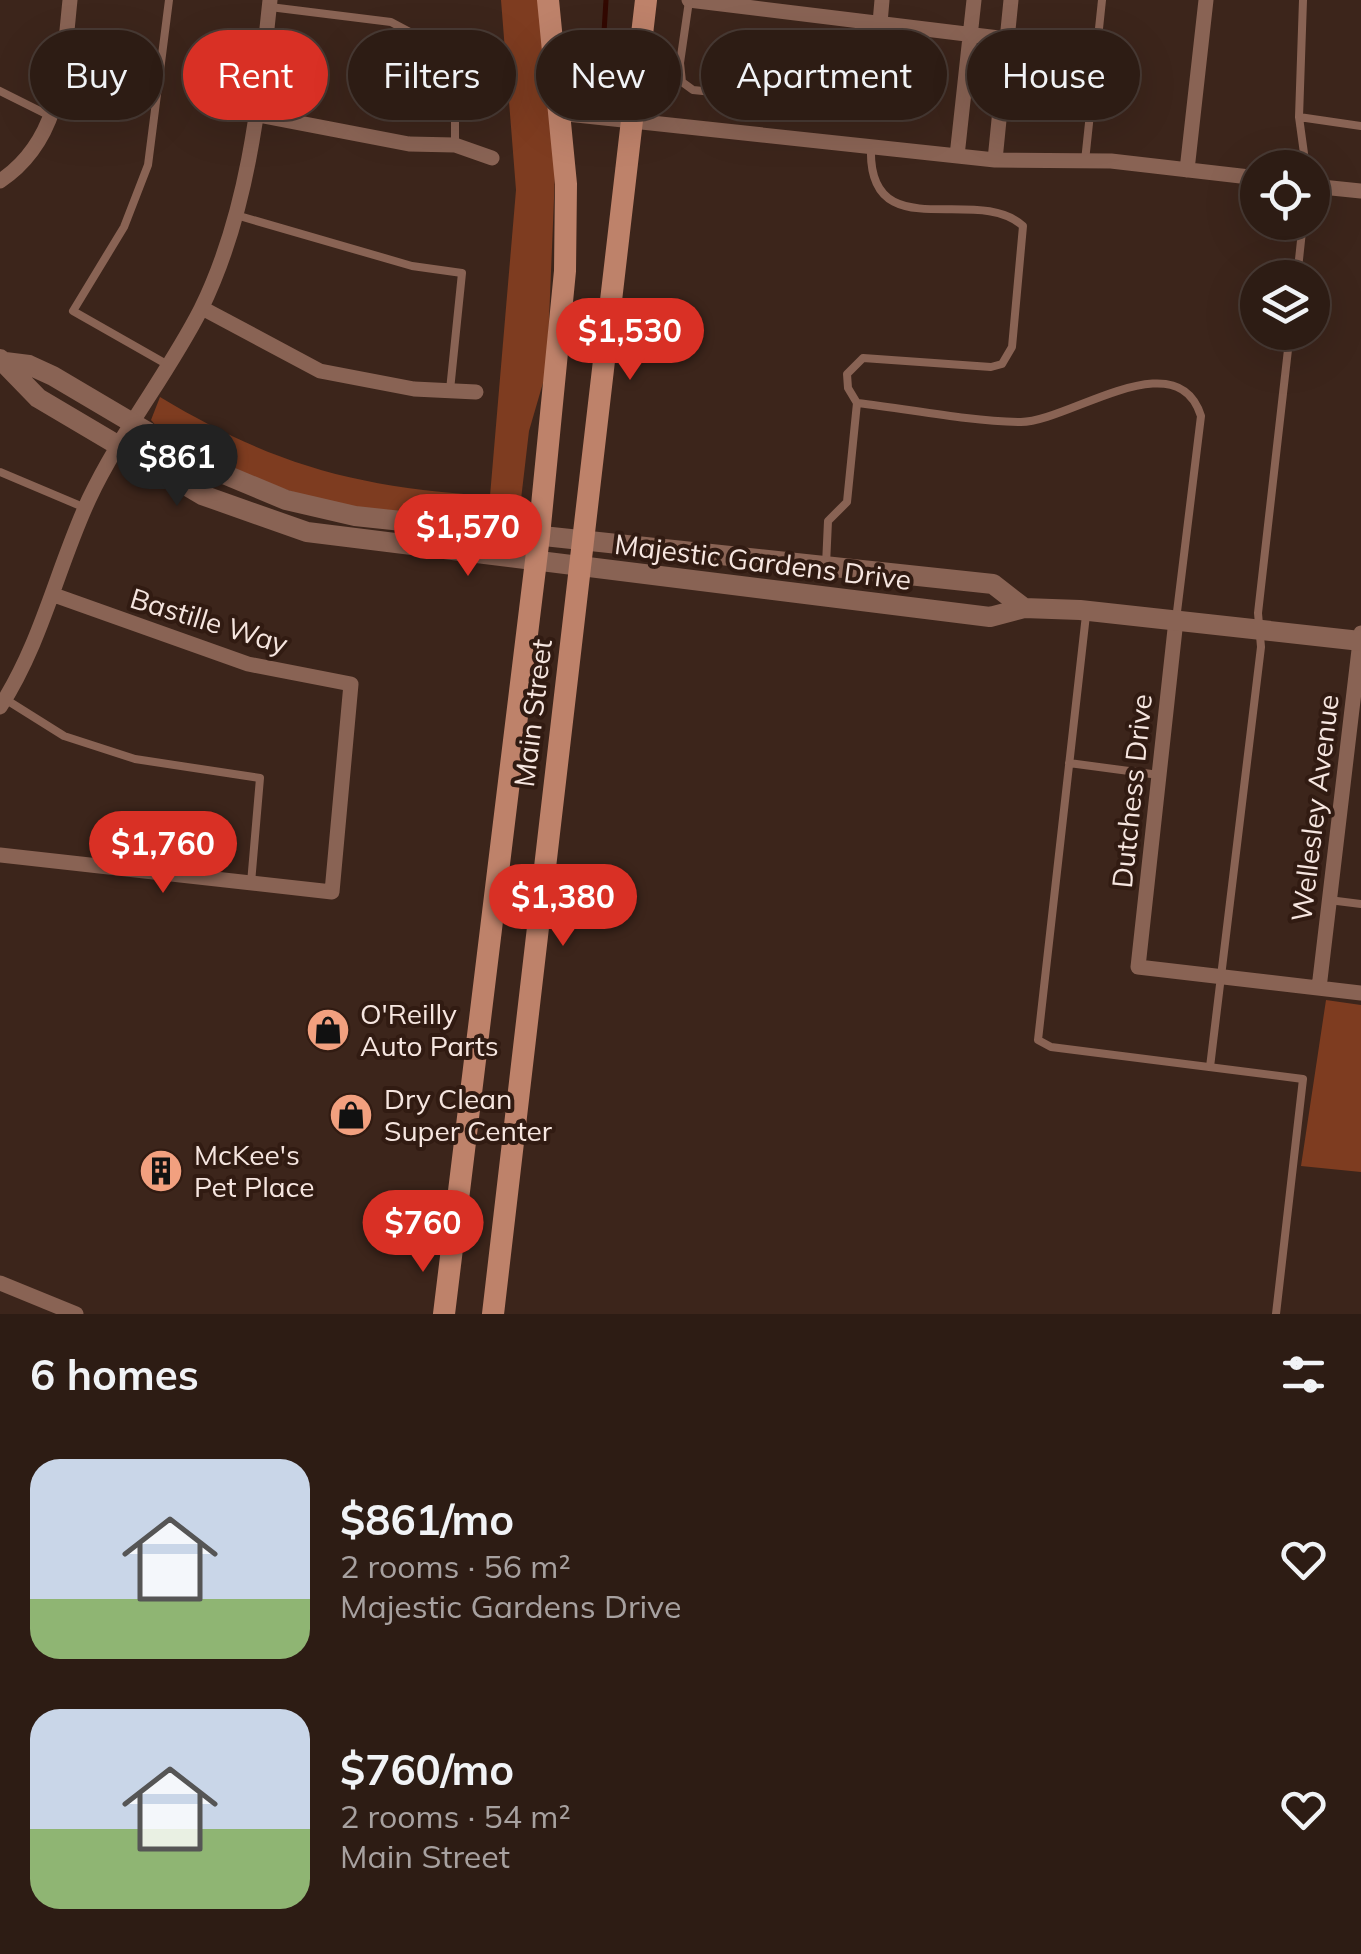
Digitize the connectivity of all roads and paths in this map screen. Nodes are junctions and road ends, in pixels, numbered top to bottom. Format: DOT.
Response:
graph roads {
  1 [pos="70,0"];
  2 [pos="169,0"];
  3 [pos="548,0"];
  4 [pos="646,0"];
  5 [pos="689,0"];
  6 [pos="882,0"];
  7 [pos="974,0"];
  8 [pos="1011,0"];
  9 [pos="1102,0"];
  10 [pos="1206,0"];
  11 [pos="1303,0"];
  12 [pos="270,3"];
  13 [pos="880,23"];
  14 [pos="67,30"];
  15 [pos="267,30"];
  16 [pos="551,30"];
  17 [pos="970,30"];
  18 [pos="1007,30"];
  19 [pos="967,34"];
  20 [pos="967,62"];
  21 [pos="0,91"];
  22 [pos="30,106"];
  23 [pos="1299,117"];
  24 [pos="48,120"];
  25 [pos="257,120"];
  26 [pos="284,120"];
  27 [pos="559,120"];
  28 [pos="622,120"];
  29 [pos="999,120"];
  30 [pos="631,121"];
  31 [pos="1361,126"];
  32 [pos="454,145"];
  33 [pos="871,147"];
  34 [pos="1304,150"];
  35 [pos="957,156"];
  36 [pos="492,158"];
  37 [pos="996,160"];
  38 [pos="1085,161"];
  39 [pos="1186,170"];
  40 [pos="1240,176"];
  41 [pos="0,181"];
  42 [pos="1330,188"];
  43 [pos="1361,191"];
  44 [pos="236,215"];
  45 [pos="202,308"];
  46 [pos="1288,350"];
  47 [pos="2,361"];
  48 [pos="168,366"];
  49 [pos="450,390"];
  50 [pos="476,392"];
  51 [pos="857,402"];
  52 [pos="135,422"];
  53 [pos="120,447"];
  54 [pos="0,472"];
  55 [pos="86,508"];
  56 [pos="539,536"];
  57 [pos="584,540"];
  58 [pos="536,562"];
  59 [pos="826,566"];
  60 [pos="581,567"];
  61 [pos="54,595"];
  62 [pos="822,596"];
  63 [pos="1024,608"];
  64 [pos="1086,610"];
  65 [pos="1176,620"];
  66 [pos="1258,629"];
  67 [pos="1361,633"];
  68 [pos="1360,640"];
  69 [pos="2,703"];
  70 [pos="1069,763"];
  71 [pos="1159,775"];
  72 [pos="0,855"];
  73 [pos="252,883"];
  74 [pos="498,892"];
  75 [pos="542,898"];
  76 [pos="1329,900"];
  77 [pos="1361,904"];
  78 [pos="1222,977"];
  79 [pos="1319,988"];
  80 [pos="1361,993"];
  81 [pos="1210,1068"];
  82 [pos="0,1283"];
  83 [pos="76,1314"];
  84 [pos="444,1314"];
  85 [pos="494,1314"];
  86 [pos="1276,1314"];
  1 -- 14 [label="street"];
  2 -- 48 [label="lane"];
  3 -- 16 [label="main road, Main Street"];
  4 -- 30 [label="main road, Main Street"];
  5 -- 13 [label="street"];
  5 -- 13 [label="lane"];
  6 -- 13 [label="street"];
  7 -- 17 [label="street"];
  8 -- 18 [label="street"];
  9 -- 38 [label="lane"];
  10 -- 39 [label="street"];
  11 -- 23 [label="lane"];
  12 -- 15 [label="street"];
  12 -- 32 [label="lane"];
  13 -- 19 [label="street"];
  20 -- 35 [label="street"];
  21 -- 22 [label="lane"];
  23 -- 31 [label="lane"];
  23 -- 34 [label="lane"];
  24 -- 41 [label="street"];
  25 -- 44 [label="street"];
  26 -- 32 [label="street"];
  27 -- 56 [label="main road, Main Street"];
  28 -- 30 [label="street"];
  29 -- 37 [label="street"];
  30 -- 33 [label="street"];
  30 -- 57 [label="main road, Main Street"];
  32 -- 36 [label="street"];
  33 -- 35 [label="street"];
  33 -- 51 [label="lane"];
  35 -- 37 [label="street"];
  37 -- 38 [label="street"];
  38 -- 39 [label="street"];
  39 -- 40 [label="street"];
  42 -- 43 [label="street"];
  44 -- 45 [label="street"];
  44 -- 49 [label="lane"];
  45 -- 48 [label="street"];
  45 -- 49 [label="street"];
  46 -- 66 [label="lane"];
  47 -- 52 [label="street, Majestic Gardens Drive"];
  47 -- 53 [label="street, Majestic Gardens Drive"];
  48 -- 52 [label="street"];
  49 -- 50 [label="street"];
  51 -- 59 [label="lane"];
  51 -- 65 [label="lane"];
  52 -- 53 [label="street"];
  52 -- 56 [label="street, Majestic Gardens Drive"];
  53 -- 55 [label="street"];
  53 -- 58 [label="street, Majestic Gardens Drive"];
  54 -- 55 [label="lane"];
  55 -- 61 [label="street"];
  56 -- 57 [label="street, Majestic Gardens Drive"];
  56 -- 58 [label="main road, Main Street"];
  57 -- 59 [label="street, Majestic Gardens Drive"];
  57 -- 60 [label="main road, Main Street"];
  58 -- 60 [label="street, Majestic Gardens Drive"];
  58 -- 74 [label="main road, Main Street"];
  59 -- 62 [label="street"];
  59 -- 63 [label="street, Majestic Gardens Drive"];
  60 -- 62 [label="street, Majestic Gardens Drive"];
  60 -- 75 [label="main road, Main Street"];
  61 -- 69 [label="street"];
  61 -- 73 [label="street, Bastille Way"];
  62 -- 63 [label="street, Majestic Gardens Drive"];
  63 -- 64 [label="street, Majestic Gardens Drive"];
  64 -- 65 [label="street, Majestic Gardens Drive"];
  64 -- 70 [label="lane"];
  65 -- 66 [label="street, Majestic Gardens Drive"];
  65 -- 71 [label="street, Dutchess Drive"];
  66 -- 68 [label="street, Majestic Gardens Drive"];
  66 -- 78 [label="lane"];
  67 -- 68 [label="street, Wellesley Avenue"];
  68 -- 76 [label="street, Wellesley Avenue"];
  69 -- 73 [label="lane"];
  70 -- 71 [label="lane"];
  70 -- 81 [label="lane"];
  71 -- 78 [label="street, Dutchess Drive"];
  72 -- 73 [label="street"];
  74 -- 75 [label="main road"];
  74 -- 84 [label="main road, Main Street"];
  75 -- 85 [label="main road, Main Street"];
  76 -- 77 [label="lane"];
  76 -- 79 [label="street, Wellesley Avenue"];
  78 -- 79 [label="street"];
  78 -- 81 [label="lane"];
  79 -- 80 [label="street"];
  81 -- 86 [label="lane"];
  82 -- 83 [label="street"];
}
